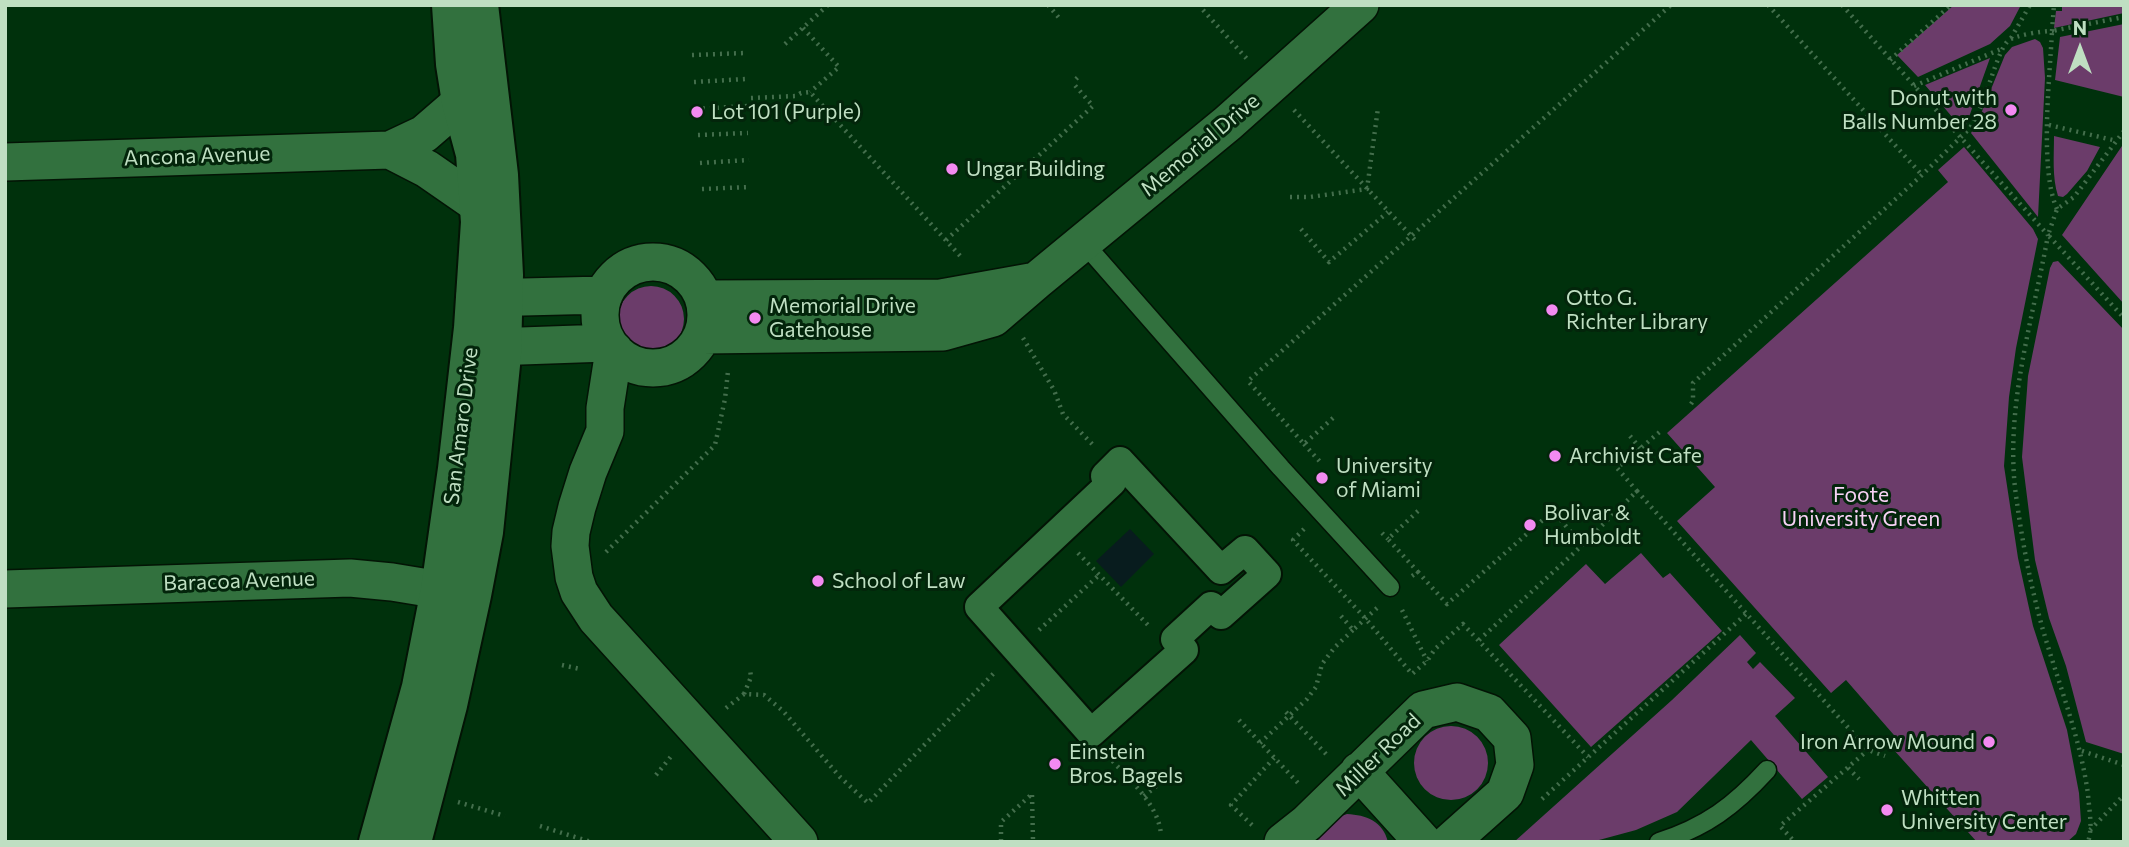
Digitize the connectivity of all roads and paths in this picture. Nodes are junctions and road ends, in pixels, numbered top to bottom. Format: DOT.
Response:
graph roads {
  1 [pos="452,5"];
  2 [pos="479,5"];
  3 [pos="828,5"];
  4 [pos="1048,5"];
  5 [pos="1360,5"];
  6 [pos="1671,5"];
  7 [pos="1768,5"];
  8 [pos="1842,5"];
  9 [pos="1951,5"];
  10 [pos="2030,5"];
  11 [pos="2054,5"];
  12 [pos="1203,10"];
  13 [pos="2124,17"];
  14 [pos="1060,19"];
  15 [pos="803,28"];
  16 [pos="2052,31"];
  17 [pos="2011,39"];
  18 [pos="785,44"];
  19 [pos="2002,48"];
  20 [pos="745,52"];
  21 [pos="692,55"];
  22 [pos="1890,60"];
  23 [pos="1252,65"];
  24 [pos="746,79"];
  25 [pos="1076,79"];
  26 [pos="694,82"];
  27 [pos="1914,86"];
  28 [pos="810,92"];
  29 [pos="751,98"];
  30 [pos="461,102"];
  31 [pos="747,107"];
  32 [pos="1291,107"];
  33 [pos="1378,108"];
  34 [pos="696,109"];
  35 [pos="2049,125"];
  36 [pos="2124,131"];
  37 [pos="748,134"];
  38 [pos="698,135"];
  39 [pos="1961,137"];
  40 [pos="2117,141"];
  41 [pos="390,150"];
  42 [pos="749,160"];
  43 [pos="5,162"];
  44 [pos="700,163"];
  45 [pos="1922,175"];
  46 [pos="750,187"];
  47 [pos="702,189"];
  48 [pos="1367,189"];
  49 [pos="1290,197"];
  50 [pos="478,205"];
  51 [pos="2057,209"];
  52 [pos="1388,212"];
  53 [pos="1301,229"];
  54 [pos="2048,235"];
  55 [pos="1413,237"];
  56 [pos="946,240"];
  57 [pos="1083,242"];
  58 [pos="1036,281"];
  59 [pos="991,288"];
  60 [pos="604,295"];
  61 [pos="489,296"];
  62 [pos="704,299"];
  63 [pos="2124,318"];
  64 [pos="703,335"];
  65 [pos="1022,337"];
  66 [pos="487,345"];
  67 [pos="610,346"];
  68 [pos="728,368"];
  69 [pos="648,369"];
  70 [pos="1691,404"];
  71 [pos="1333,418"];
  72 [pos="1661,430"];
  73 [pos="605,431"];
  74 [pos="1630,436"];
  75 [pos="1304,444"];
  76 [pos="1095,448"];
  77 [pos="1640,448"];
  78 [pos="1322,464"];
  79 [pos="1637,491"];
  80 [pos="1418,511"];
  81 [pos="1058,533"];
  82 [pos="1382,533"];
  83 [pos="1388,539"];
  84 [pos="1293,540"];
  85 [pos="1582,545"];
  86 [pos="1301,549"];
  87 [pos="1294,555"];
  88 [pos="598,560"];
  89 [pos="1418,572"];
  90 [pos="1099,575"];
  91 [pos="5,589"];
  92 [pos="1392,590"];
  93 [pos="456,593"];
  94 [pos="1746,614"];
  95 [pos="1340,617"];
  96 [pos="1366,618"];
  97 [pos="1353,630"];
  98 [pos="1479,640"];
  99 [pos="1017,649"];
  100 [pos="1178,656"];
  101 [pos="1427,661"];
  102 [pos="562,665"];
  103 [pos="580,669"];
  104 [pos="750,669"];
  105 [pos="995,672"];
  106 [pos="744,694"];
  107 [pos="724,710"];
  108 [pos="1288,714"];
  109 [pos="1239,720"];
  110 [pos="1260,743"];
  111 [pos="1868,750"];
  112 [pos="2081,751"];
  113 [pos="1105,752"];
  114 [pos="673,754"];
  115 [pos="1885,756"];
  116 [pos="1588,757"];
  117 [pos="1275,758"];
  118 [pos="1344,764"];
  119 [pos="2124,765"];
  120 [pos="1848,768"];
  121 [pos="1767,770"];
  122 [pos="656,775"];
  123 [pos="1859,779"];
  124 [pos="1164,780"];
  125 [pos="1301,786"];
  126 [pos="2124,795"];
  127 [pos="1144,796"];
  128 [pos="481,808"];
  129 [pos="505,816"];
  130 [pos="540,826"];
  131 [pos="2090,830"];
  132 [pos="1161,835"];
  133 [pos="1270,836"];
  134 [pos="1792,839"];
  135 [pos="1001,841"];
  136 [pos="1033,841"];
  137 [pos="1668,841"];
  138 [pos="378,842"];
  139 [pos="412,842"];
  140 [pos="591,842"];
  141 [pos="799,842"];
  142 [pos="1423,842"];
  143 [pos="1450,842"];
  144 [pos="2088,842"];
  1 -- 30 [label="street, San Amaro Drive"];
  2 -- 61 [label="street, San Amaro Drive"];
  3 -- 15 [label="path"];
  4 -- 14 [label="path"];
  5 -- 57 [label="street, Memorial Drive"];
  6 -- 55 [label="path"];
  7 -- 45 [label="path"];
  8 -- 22 [label="path"];
  9 -- 22 [label="path"];
  10 -- 17 [label="path"];
  11 -- 16 [label="path"];
  12 -- 23 [label="path"];
  13 -- 16 [label="path"];
  15 -- 18 [label="path"];
  15 -- 28 [label="path"];
  16 -- 17 [label="path"];
  16 -- 35 [label="path"];
  17 -- 19 [label="path"];
  19 -- 27 [label="path"];
  19 -- 39 [label="path"];
  20 -- 21 [label="path"];
  22 -- 27 [label="path"];
  24 -- 26 [label="path"];
  25 -- 56 [label="path"];
  27 -- 39 [label="path"];
  28 -- 29 [label="path"];
  28 -- 56 [label="path"];
  30 -- 41 [label="street, Ancona Avenue"];
  30 -- 50 [label="street, San Amaro Drive"];
  31 -- 34 [label="path"];
  32 -- 48 [label="path"];
  33 -- 48 [label="path"];
  35 -- 40 [label="path"];
  35 -- 51 [label="path"];
  36 -- 40 [label="path"];
  37 -- 38 [label="path"];
  39 -- 45 [label="path"];
  39 -- 54 [label="path"];
  40 -- 51 [label="path"];
  41 -- 43 [label="street, Ancona Avenue"];
  41 -- 50 [label="street, Ancona Avenue"];
  42 -- 44 [label="path"];
  45 -- 70 [label="path"];
  46 -- 47 [label="path"];
  48 -- 49 [label="path"];
  48 -- 52 [label="path"];
  50 -- 61 [label="street, San Amaro Drive"];
  51 -- 54 [label="path"];
  52 -- 53 [label="path"];
  52 -- 55 [label="path"];
  54 -- 63 [label="path"];
  54 -- 112 [label="path"];
  55 -- 75 [label="path"];
  56 -- 59 [label="path"];
  57 -- 58 [label="street, Memorial Drive"];
  57 -- 92 [label="lane"];
  58 -- 59 [label="street"];
  58 -- 64 [label="street, Memorial Drive"];
  59 -- 62 [label="street"];
  60 -- 61 [label="street"];
  60 -- 62 [label="street"];
  60 -- 67 [label="street"];
  61 -- 66 [label="street, San Amaro Drive"];
  62 -- 64 [label="street"];
  64 -- 69 [label="street"];
  65 -- 76 [label="path"];
  66 -- 67 [label="street"];
  66 -- 93 [label="street, San Amaro Drive"];
  67 -- 69 [label="street"];
  67 -- 73 [label="street"];
  68 -- 88 [label="path"];
  69 -- 73 [label="street"];
  71 -- 75 [label="path"];
  72 -- 77 [label="path"];
  73 -- 141 [label="street"];
  74 -- 77 [label="path"];
  75 -- 78 [label="path"];
  77 -- 79 [label="path"];
  79 -- 85 [label="path"];
  79 -- 94 [label="path"];
  80 -- 83 [label="path"];
  81 -- 90 [label="path"];
  81 -- 99 [label="street"];
  81 -- 100 [label="street"];
  82 -- 83 [label="path"];
  83 -- 89 [label="path"];
  84 -- 86 [label="path"];
  85 -- 89 [label="path"];
  85 -- 98 [label="path"];
  86 -- 87 [label="path"];
  86 -- 96 [label="path"];
  89 -- 92 [label="path"];
  90 -- 99 [label="path"];
  90 -- 100 [label="path"];
  91 -- 93 [label="street, Baracoa Avenue"];
  92 -- 96 [label="path"];
  92 -- 101 [label="path"];
  93 -- 138 [label="street, San Amaro Drive"];
  93 -- 139 [label="street, San Amaro Drive"];
  94 -- 111 [label="path"];
  94 -- 116 [label="path"];
  95 -- 97 [label="path"];
  96 -- 97 [label="path"];
  97 -- 108 [label="path"];
  99 -- 100 [label="street"];
  102 -- 103 [label="path"];
  104 -- 106 [label="path"];
  105 -- 106 [label="path"];
  106 -- 107 [label="path"];
  108 -- 110 [label="path"];
  108 -- 118 [label="path"];
  109 -- 110 [label="path"];
  110 -- 117 [label="path"];
  111 -- 115 [label="path"];
  111 -- 120 [label="path"];
  112 -- 119 [label="path"];
  112 -- 131 [label="path"];
  113 -- 127 [label="path"];
  114 -- 122 [label="path"];
  117 -- 125 [label="path"];
  117 -- 133 [label="path"];
  118 -- 133 [label="street, Miller Road"];
  118 -- 142 [label="street"];
  118 -- 143 [label="street, Miller Road"];
  120 -- 123 [label="path"];
  120 -- 134 [label="path"];
  121 -- 137 [label="lane"];
  124 -- 127 [label="path"];
  126 -- 131 [label="path"];
  127 -- 132 [label="path"];
  128 -- 129 [label="path"];
  130 -- 140 [label="path"];
  131 -- 144 [label="path"];
  135 -- 136 [label="path"];
}
